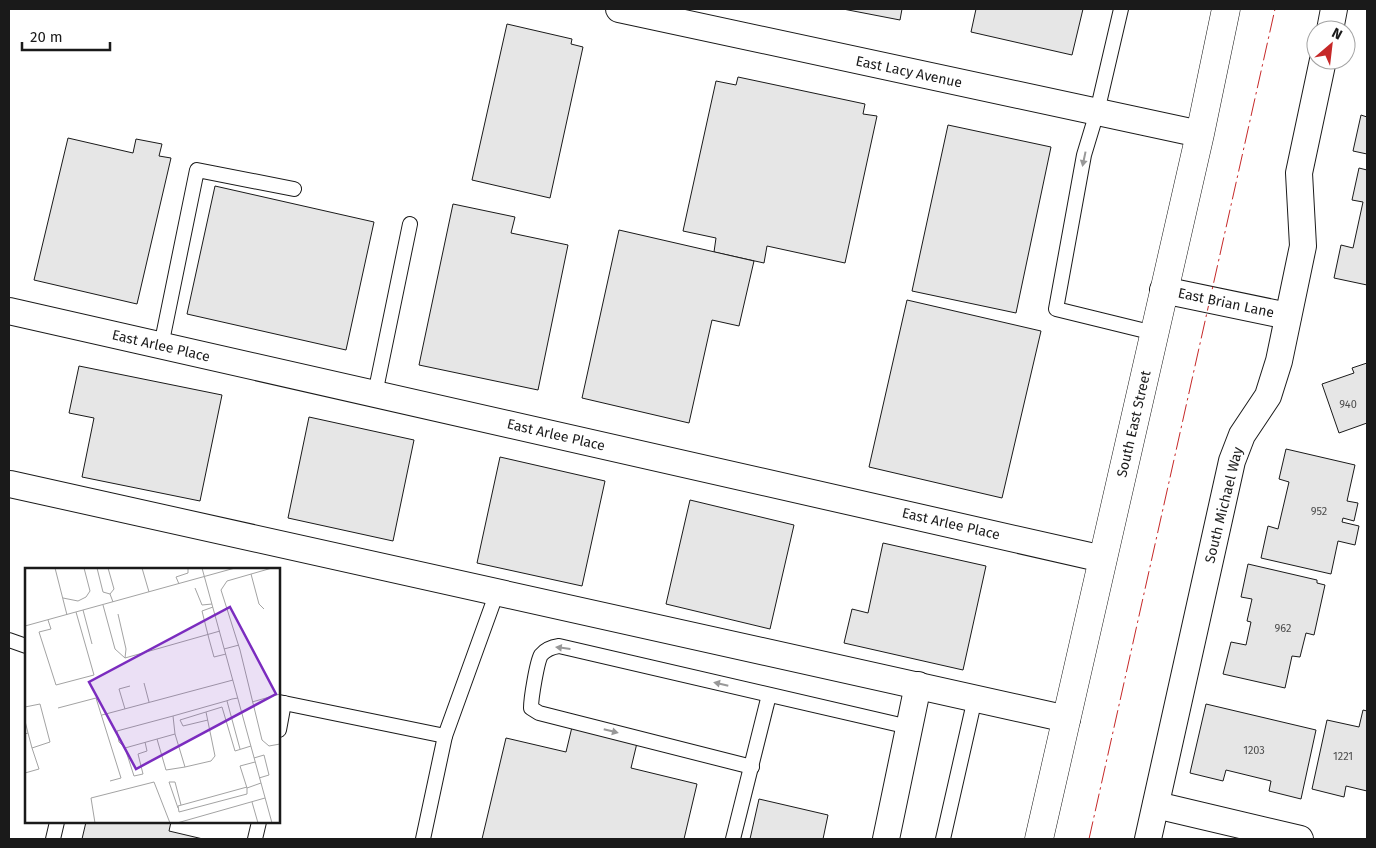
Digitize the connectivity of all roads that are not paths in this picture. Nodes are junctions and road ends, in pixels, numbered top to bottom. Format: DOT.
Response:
graph roads {
  1 [pos="619,9"];
  2 [pos="1121,9"];
  3 [pos="1226,9"];
  4 [pos="1321,70"];
  5 [pos="1098,112"];
  6 [pos="1200,134"];
  7 [pos="294,189"];
  8 [pos="410,224"];
  9 [pos="1164,290"];
  10 [pos="9,311"];
  11 [pos="1288,316"];
  12 [pos="1154,333"];
  13 [pos="161,346"];
  14 [pos="375,394"];
  15 [pos="9,486"];
  16 [pos="1103,559"];
  17 [pos="498,592"];
  18 [pos="9,643"];
  19 [pos="25,646"];
  20 [pos="918,685"];
  21 [pos="769,695"];
  22 [pos="975,698"];
  23 [pos="282,702"];
  24 [pos="1067,719"];
  25 [pos="280,721"];
  26 [pos="909,727"];
  27 [pos="445,736"];
  28 [pos="752,766"];
  29 [pos="1156,805"];
  30 [pos="57,823"];
  31 [pos="259,823"];
  32 [pos="53,839"];
  33 [pos="255,839"];
  34 [pos="423,839"];
  35 [pos="733,839"];
  36 [pos="886,839"];
  37 [pos="943,839"];
  38 [pos="1039,839"];
  39 [pos="1148,839"];
  40 [pos="1300,839"];
  1 -- 5 [label="street, East Lacy Avenue"];
  2 -- 5 [label="lane"];
  3 -- 6 [label="street, South East Street"];
  4 -- 11 [label="street, South Michael Way"];
  5 -- 6 [label="street, East Lacy Avenue"];
  5 -- 12 [label="lane, one-way"];
  6 -- 9 [label="street, South East Street"];
  7 -- 13 [label="lane"];
  8 -- 14 [label="lane"];
  9 -- 11 [label="street, East Brian Lane"];
  9 -- 12 [label="street, South East Street"];
  10 -- 13 [label="street, East Arlee Place"];
  11 -- 29 [label="street, South Michael Way"];
  12 -- 16 [label="street, South East Street"];
  13 -- 14 [label="street, East Arlee Place"];
  14 -- 16 [label="street, East Arlee Place"];
  15 -- 17 [label="street"];
  16 -- 24 [label="street, South East Street"];
  17 -- 20 [label="street"];
  17 -- 27 [label="lane"];
  18 -- 19 [label="lane"];
  20 -- 22 [label="street"];
  20 -- 26 [label="street"];
  21 -- 26 [label="lane"];
  21 -- 28 [label="lane"];
  21 -- 28 [label="lane, one-way"];
  22 -- 24 [label="street"];
  22 -- 37 [label="lane"];
  23 -- 25 [label="lane"];
  23 -- 27 [label="lane"];
  24 -- 38 [label="street, South East Street"];
  26 -- 36 [label="street"];
  27 -- 34 [label="lane"];
  28 -- 35 [label="lane"];
  29 -- 39 [label="street, South Michael Way"];
  29 -- 40 [label="street"];
  30 -- 32 [label="lane"];
  31 -- 33 [label="lane"];
}
